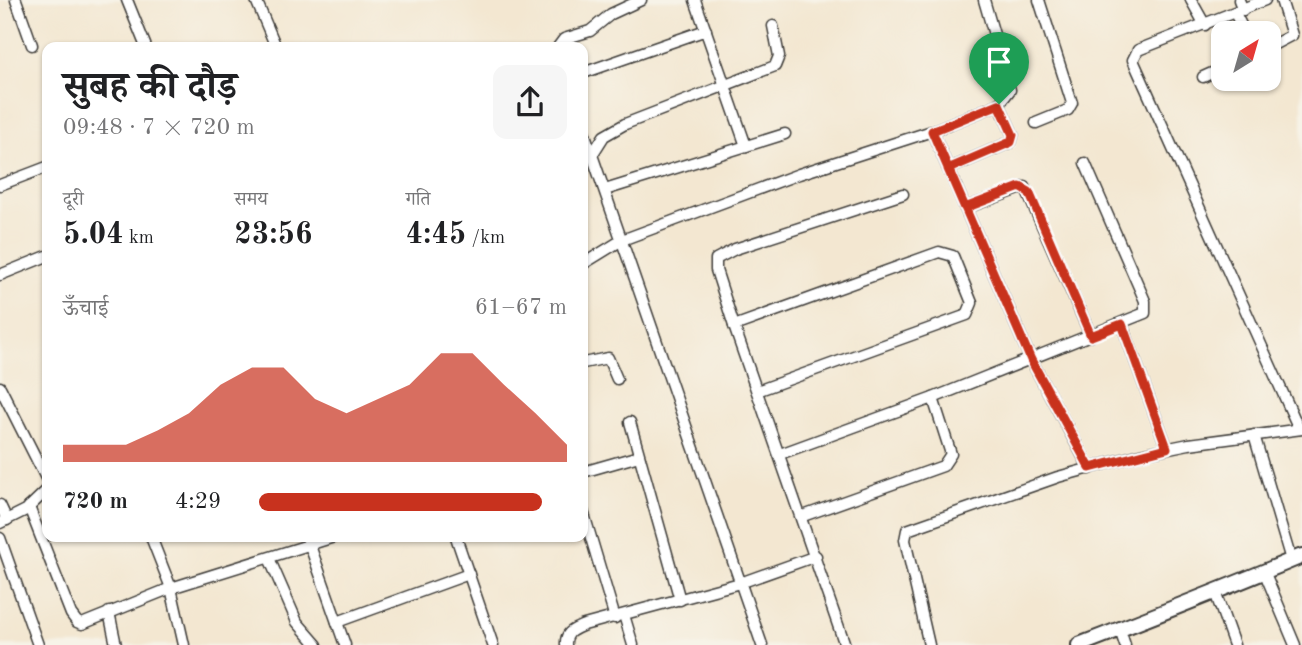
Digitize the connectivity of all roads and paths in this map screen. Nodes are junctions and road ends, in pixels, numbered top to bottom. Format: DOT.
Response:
graph roads {
  1 [pos="16,0"];
  2 [pos="127,0"];
  3 [pos="256,0"];
  4 [pos="641,0"];
  5 [pos="695,0"];
  6 [pos="984,0"];
  7 [pos="1039,0"];
  8 [pos="1191,0"];
  9 [pos="1265,0"];
  10 [pos="1281,0"];
  11 [pos="1239,8"];
  12 [pos="1205,25"];
  13 [pos="773,26"];
  14 [pos="706,30"];
  15 [pos="1281,41"];
  16 [pos="144,42"];
  17 [pos="274,42"];
  18 [pos="562,42"];
  19 [pos="32,45"];
  20 [pos="588,72"];
  21 [pos="1211,73"];
  22 [pos="1203,77"];
  23 [pos="726,86"];
  24 [pos="999,104"];
  25 [pos="1036,122"];
  26 [pos="932,131"];
  27 [pos="785,134"];
  28 [pos="588,143"];
  29 [pos="746,146"];
  30 [pos="592,155"];
  31 [pos="1085,163"];
  32 [pos="42,169"];
  33 [pos="948,169"];
  34 [pos="0,185"];
  35 [pos="604,190"];
  36 [pos="903,194"];
  37 [pos="965,208"];
  38 [pos="622,240"];
  39 [pos="42,258"];
  40 [pos="588,261"];
  41 [pos="0,275"];
  42 [pos="1122,324"];
  43 [pos="733,326"];
  44 [pos="1091,336"];
  45 [pos="1031,360"];
  46 [pos="588,362"];
  47 [pos="617,379"];
  48 [pos="0,387"];
  49 [pos="757,391"];
  50 [pos="933,398"];
  51 [pos="630,422"];
  52 [pos="1301,429"];
  53 [pos="1254,435"];
  54 [pos="1167,448"];
  55 [pos="780,454"];
  56 [pos="639,456"];
  57 [pos="1090,468"];
  58 [pos="42,470"];
  59 [pos="588,471"];
  60 [pos="42,495"];
  61 [pos="0,505"];
  62 [pos="29,507"];
  63 [pos="803,516"];
  64 [pos="4,522"];
  65 [pos="588,526"];
  66 [pos="42,528"];
  67 [pos="0,538"];
  68 [pos="48,542"];
  69 [pos="153,542"];
  70 [pos="309,542"];
  71 [pos="458,542"];
  72 [pos="816,556"];
  73 [pos="269,558"];
  74 [pos="1297,558"];
  75 [pos="1264,571"];
  76 [pos="469,574"];
  77 [pos="740,583"];
  78 [pos="171,588"];
  79 [pos="1215,592"];
  80 [pos="680,600"];
  81 [pos="109,612"];
  82 [pos="1165,613"];
  83 [pos="619,617"];
  84 [pos="337,622"];
  85 [pos="1124,640"];
  86 [pos="38,645"];
  87 [pos="116,645"];
  88 [pos="184,645"];
  89 [pos="317,645"];
  90 [pos="345,645"];
  91 [pos="493,645"];
  92 [pos="566,645"];
  93 [pos="633,645"];
  94 [pos="762,645"];
  95 [pos="845,645"];
  96 [pos="929,645"];
  97 [pos="1079,645"];
  98 [pos="1098,645"];
  99 [pos="1234,645"];
  100 [pos="1295,645"];
  1 -- 19 [label="street"];
  2 -- 16 [label="street"];
  3 -- 17 [label="street"];
  4 -- 18 [label="street"];
  5 -- 14 [label="street"];
  6 -- 24 [label="street"];
  7 -- 25 [label="street"];
  8 -- 12 [label="street"];
  9 -- 11 [label="street"];
  10 -- 15 [label="street"];
  11 -- 12 [label="street"];
  12 -- 52 [label="street"];
  13 -- 23 [label="street"];
  14 -- 20 [label="street"];
  14 -- 23 [label="street"];
  21 -- 22 [label="street"];
  23 -- 29 [label="street"];
  23 -- 30 [label="street"];
  24 -- 26 [label="street"];
  24 -- 33 [label="street"];
  26 -- 33 [label="street"];
  26 -- 38 [label="street"];
  27 -- 29 [label="street"];
  28 -- 30 [label="street"];
  29 -- 35 [label="street"];
  30 -- 35 [label="street"];
  31 -- 42 [label="street"];
  32 -- 34 [label="street"];
  33 -- 37 [label="street"];
  35 -- 38 [label="street"];
  36 -- 43 [label="street"];
  37 -- 44 [label="street"];
  37 -- 45 [label="street"];
  38 -- 40 [label="street"];
  38 -- 77 [label="street"];
  39 -- 41 [label="street"];
  42 -- 44 [label="street"];
  42 -- 54 [label="street"];
  43 -- 49 [label="street"];
  43 -- 49 [label="street"];
  44 -- 45 [label="street"];
  45 -- 50 [label="street"];
  45 -- 57 [label="street"];
  46 -- 47 [label="street"];
  48 -- 58 [label="street"];
  49 -- 55 [label="street"];
  50 -- 55 [label="street"];
  50 -- 63 [label="street"];
  51 -- 56 [label="street"];
  52 -- 53 [label="street"];
  53 -- 54 [label="street"];
  53 -- 74 [label="street"];
  54 -- 57 [label="street"];
  55 -- 63 [label="street"];
  56 -- 59 [label="street"];
  56 -- 80 [label="street"];
  57 -- 96 [label="street"];
  60 -- 62 [label="street"];
  61 -- 64 [label="street"];
  62 -- 64 [label="street"];
  62 -- 66 [label="street"];
  63 -- 72 [label="street"];
  65 -- 83 [label="street"];
  67 -- 86 [label="street"];
  68 -- 81 [label="street"];
  69 -- 78 [label="street"];
  70 -- 73 [label="street"];
  70 -- 84 [label="street"];
  71 -- 76 [label="street"];
  72 -- 77 [label="street"];
  72 -- 95 [label="street"];
  73 -- 78 [label="street"];
  73 -- 89 [label="street"];
  74 -- 75 [label="main road"];
  75 -- 79 [label="main road"];
  75 -- 100 [label="street"];
  76 -- 84 [label="street"];
  76 -- 91 [label="street"];
  77 -- 80 [label="street"];
  77 -- 94 [label="street"];
  78 -- 81 [label="street"];
  78 -- 88 [label="street"];
  79 -- 82 [label="main road"];
  79 -- 99 [label="street"];
  80 -- 83 [label="street"];
  81 -- 87 [label="street"];
  82 -- 85 [label="main road"];
  82 -- 97 [label="main road"];
  83 -- 92 [label="street"];
  83 -- 93 [label="street"];
  84 -- 90 [label="street"];
  85 -- 98 [label="main road"];
}
